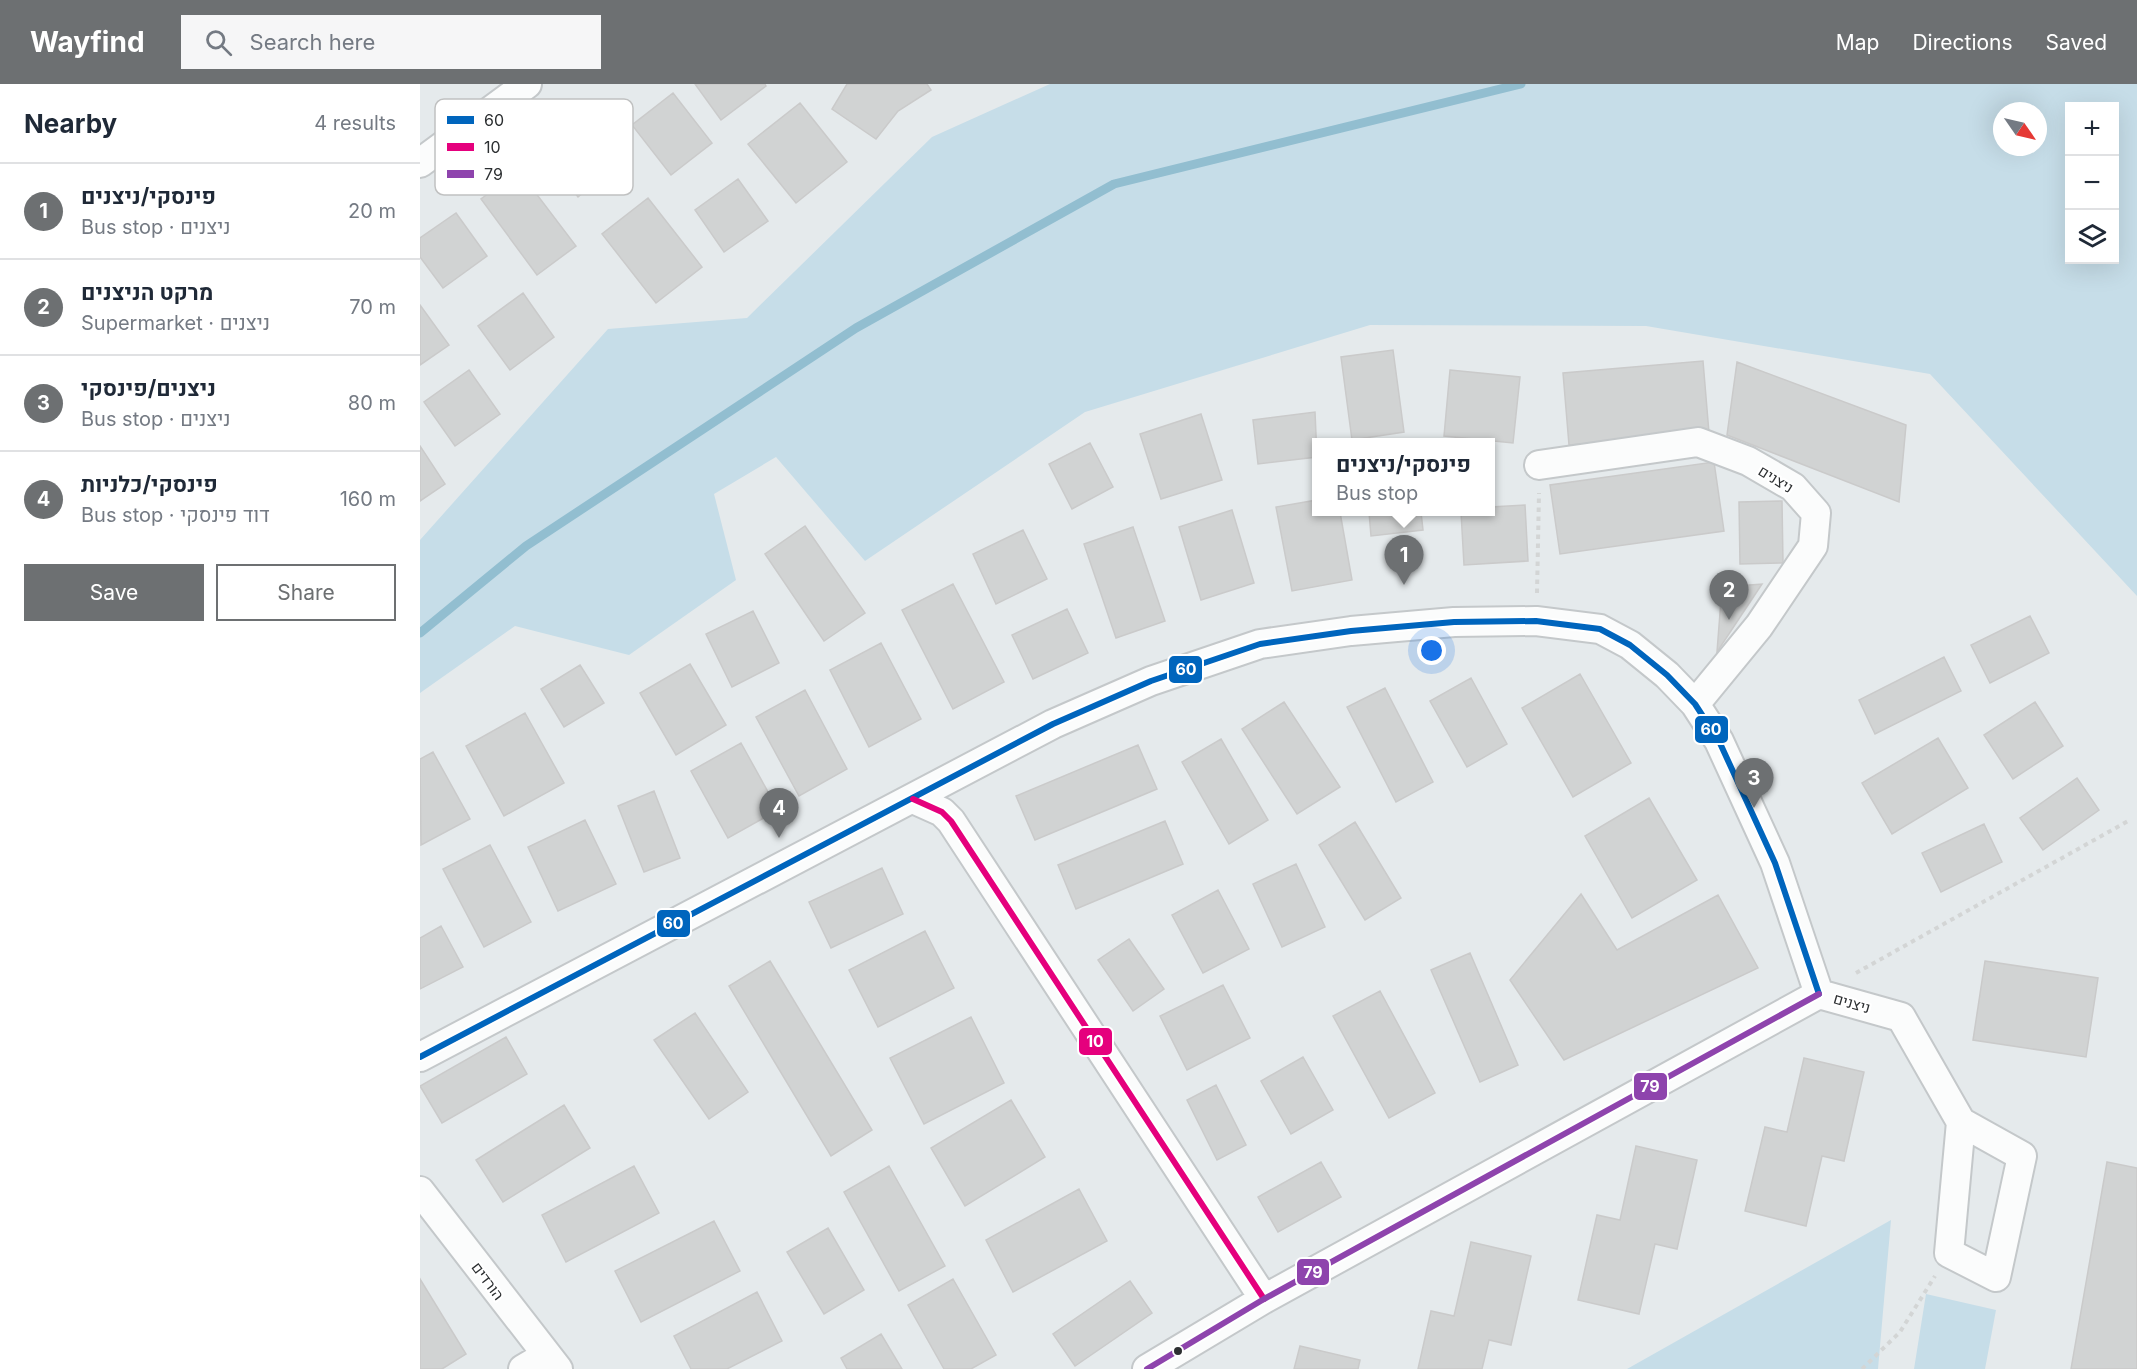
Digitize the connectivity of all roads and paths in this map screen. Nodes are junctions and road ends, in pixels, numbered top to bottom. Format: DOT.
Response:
graph roads {
  1 [pos="527,84"];
  2 [pos="507,99"];
  3 [pos="435,152"];
  4 [pos="420,163"];
  5 [pos="1539,465"];
  6 [pos="1536,621"];
  7 [pos="1695,704"];
  8 [pos="914,799"];
  9 [pos="2130,820"];
  10 [pos="1819,994"];
  11 [pos="420,1057"];
  12 [pos="1961,1122"];
  13 [pos="420,1191"];
  14 [pos="1949,1253"];
  15 [pos="1264,1299"];
  16 [pos="542,1365"];
  17 [pos="1148,1369"];
  18 [pos="1862,1369"];
  1 -- 2 [label="street"];
  3 -- 4 [label="street"];
  5 -- 6 [label="path"];
  5 -- 7 [label="street, ניצנים"];
  6 -- 7 [label="street, ניצנים"];
  6 -- 8 [label="street, ניצנים"];
  7 -- 10 [label="street, ניצנים"];
  8 -- 11 [label="street, ניצנים"];
  8 -- 15 [label="street"];
  9 -- 10 [label="path"];
  10 -- 12 [label="street, ניצנים"];
  10 -- 15 [label="street"];
  12 -- 14 [label="street"];
  12 -- 14 [label="street"];
  13 -- 16 [label="street, הורדים"];
  14 -- 18 [label="path"];
  15 -- 17 [label="street"];
}
